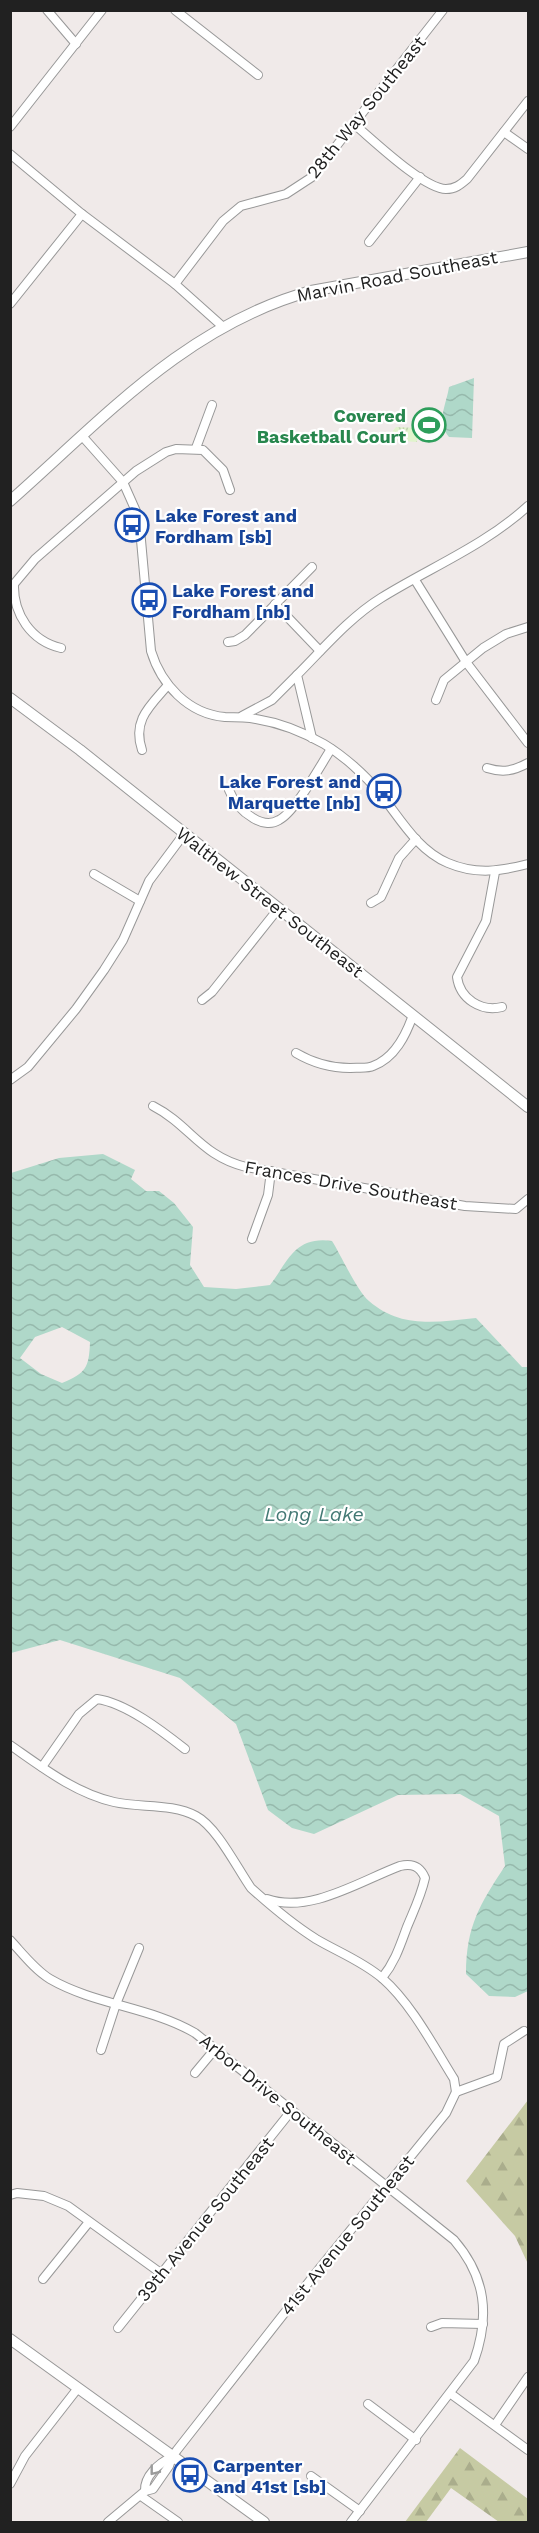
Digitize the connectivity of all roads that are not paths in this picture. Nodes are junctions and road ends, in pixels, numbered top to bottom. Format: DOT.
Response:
graph roads {
  1 [pos="47,10"];
  2 [pos="102,10"];
  3 [pos="175,10"];
  4 [pos="444,10"];
  5 [pos="76,44"];
  6 [pos="258,75"];
  7 [pos="528,100"];
  8 [pos="355,125"];
  9 [pos="10,127"];
  10 [pos="504,132"];
  11 [pos="528,149"];
  12 [pos="10,154"];
  13 [pos="420,177"];
  14 [pos="82,214"];
  15 [pos="369,242"];
  16 [pos="528,252"];
  17 [pos="175,284"];
  18 [pos="10,304"];
  19 [pos="222,326"];
  20 [pos="212,405"];
  21 [pos="83,436"];
  22 [pos="196,448"];
  23 [pos="123,482"];
  24 [pos="230,490"];
  25 [pos="10,501"];
  26 [pos="528,506"];
  27 [pos="312,567"];
  28 [pos="415,580"];
  29 [pos="13,600"];
  30 [pos="275,604"];
  31 [pos="528,627"];
  32 [pos="228,642"];
  33 [pos="61,648"];
  34 [pos="320,651"];
  35 [pos="466,662"];
  36 [pos="297,675"];
  37 [pos="168,685"];
  38 [pos="10,698"];
  39 [pos="436,700"];
  40 [pos="241,717"];
  41 [pos="312,738"];
  42 [pos="528,743"];
  43 [pos="331,749"];
  44 [pos="142,750"];
  45 [pos="528,763"];
  46 [pos="487,768"];
  47 [pos="229,790"];
  48 [pos="184,834"];
  49 [pos="416,839"];
  50 [pos="528,864"];
  51 [pos="495,872"];
  52 [pos="94,874"];
  53 [pos="140,901"];
  54 [pos="371,903"];
  55 [pos="278,909"];
  56 [pos="202,1000"];
  57 [pos="502,1007"];
  58 [pos="412,1015"];
  59 [pos="296,1053"];
  60 [pos="10,1080"];
  61 [pos="153,1106"];
  62 [pos="528,1107"];
  63 [pos="271,1171"];
  64 [pos="528,1199"];
  65 [pos="252,1239"];
  66 [pos="10,1745"];
  67 [pos="185,1749"];
  68 [pos="42,1767"];
  69 [pos="264,1898"];
  70 [pos="10,1940"];
  71 [pos="139,1948"];
  72 [pos="382,1978"];
  73 [pos="116,2004"];
  74 [pos="524,2031"];
  75 [pos="215,2049"];
  76 [pos="101,2050"];
  77 [pos="195,2073"];
  78 [pos="456,2091"];
  79 [pos="292,2110"];
  80 [pos="387,2186"];
  81 [pos="10,2195"];
  82 [pos="89,2222"];
  83 [pos="162,2274"];
  84 [pos="43,2279"];
  85 [pos="483,2324"];
  86 [pos="430,2327"];
  87 [pos="118,2328"];
  88 [pos="10,2339"];
  89 [pos="528,2377"];
  90 [pos="78,2388"];
  91 [pos="451,2394"];
  92 [pos="368,2404"];
  93 [pos="495,2425"];
  94 [pos="416,2440"];
  95 [pos="528,2450"];
  96 [pos="172,2457"];
  97 [pos="311,2476"];
  98 [pos="10,2484"];
  99 [pos="143,2494"];
  100 [pos="360,2511"];
  101 [pos="108,2523"];
  102 [pos="178,2523"];
  103 [pos="264,2523"];
  104 [pos="351,2523"];
  1 -- 5 [label="street"];
  2 -- 5 [label="street"];
  3 -- 6 [label="street"];
  4 -- 8 [label="street, 28th Way Southeast"];
  5 -- 9 [label="street"];
  7 -- 10 [label="street"];
  8 -- 13 [label="street"];
  8 -- 17 [label="street, 28th Way Southeast"];
  10 -- 11 [label="street"];
  10 -- 13 [label="street"];
  12 -- 14 [label="street"];
  13 -- 15 [label="street"];
  14 -- 17 [label="street"];
  14 -- 18 [label="street"];
  16 -- 19 [label="street, Marvin Road Southeast"];
  17 -- 19 [label="street"];
  19 -- 21 [label="street, Marvin Road Southeast"];
  20 -- 22 [label="street"];
  21 -- 23 [label="street"];
  21 -- 25 [label="street, Marvin Road Southeast"];
  22 -- 23 [label="street"];
  22 -- 24 [label="street"];
  23 -- 29 [label="street"];
  23 -- 37 [label="street"];
  26 -- 28 [label="street"];
  27 -- 30 [label="street"];
  28 -- 34 [label="street"];
  28 -- 35 [label="street"];
  29 -- 33 [label="street"];
  30 -- 32 [label="street"];
  30 -- 34 [label="street"];
  31 -- 35 [label="street"];
  34 -- 36 [label="street"];
  35 -- 39 [label="street"];
  35 -- 42 [label="street"];
  36 -- 40 [label="street"];
  36 -- 41 [label="street"];
  37 -- 40 [label="street"];
  37 -- 44 [label="street"];
  38 -- 48 [label="street, Walthew Street Southeast"];
  40 -- 41 [label="street"];
  41 -- 43 [label="street"];
  43 -- 47 [label="street"];
  43 -- 49 [label="street"];
  45 -- 46 [label="street"];
  48 -- 53 [label="street"];
  48 -- 55 [label="street, Walthew Street Southeast"];
  49 -- 51 [label="street"];
  49 -- 54 [label="street"];
  50 -- 51 [label="street"];
  51 -- 57 [label="street"];
  52 -- 53 [label="street"];
  53 -- 60 [label="street"];
  55 -- 56 [label="street"];
  55 -- 58 [label="street, Walthew Street Southeast"];
  58 -- 59 [label="street"];
  58 -- 62 [label="street, Walthew Street Southeast"];
  61 -- 63 [label="street, Frances Drive Southeast"];
  63 -- 64 [label="street, Frances Drive Southeast"];
  63 -- 65 [label="street"];
  66 -- 68 [label="street"];
  67 -- 68 [label="street"];
  68 -- 69 [label="street"];
  69 -- 72 [label="street"];
  69 -- 72 [label="street"];
  70 -- 73 [label="street, Arbor Drive Southeast"];
  71 -- 73 [label="street"];
  72 -- 78 [label="street"];
  73 -- 75 [label="street, Arbor Drive Southeast"];
  73 -- 76 [label="street"];
  74 -- 78 [label="street"];
  75 -- 77 [label="street"];
  75 -- 79 [label="street, Arbor Drive Southeast"];
  78 -- 80 [label="street, 41st Avenue Southeast"];
  79 -- 80 [label="street, Arbor Drive Southeast"];
  79 -- 83 [label="street, 39th Avenue Southeast"];
  80 -- 85 [label="street, Arbor Drive Southeast"];
  80 -- 96 [label="street, 41st Avenue Southeast"];
  81 -- 82 [label="street"];
  82 -- 83 [label="street"];
  82 -- 84 [label="street"];
  83 -- 87 [label="street, 39th Avenue Southeast"];
  85 -- 86 [label="street"];
  85 -- 91 [label="street, Arbor Drive Southeast"];
  88 -- 90 [label="street"];
  89 -- 93 [label="street"];
  90 -- 96 [label="street"];
  90 -- 98 [label="street"];
  91 -- 93 [label="street"];
  91 -- 94 [label="street, Arbor Drive Southeast"];
  92 -- 94 [label="street"];
  93 -- 95 [label="street"];
  94 -- 100 [label="street, Arbor Drive Southeast"];
  96 -- 99 [label="street, 41st Avenue Southeast"];
  96 -- 103 [label="street"];
  97 -- 100 [label="street"];
  99 -- 101 [label="street, 41st Avenue Southeast"];
  99 -- 102 [label="street"];
  100 -- 104 [label="street, Arbor Drive Southeast"];
}
